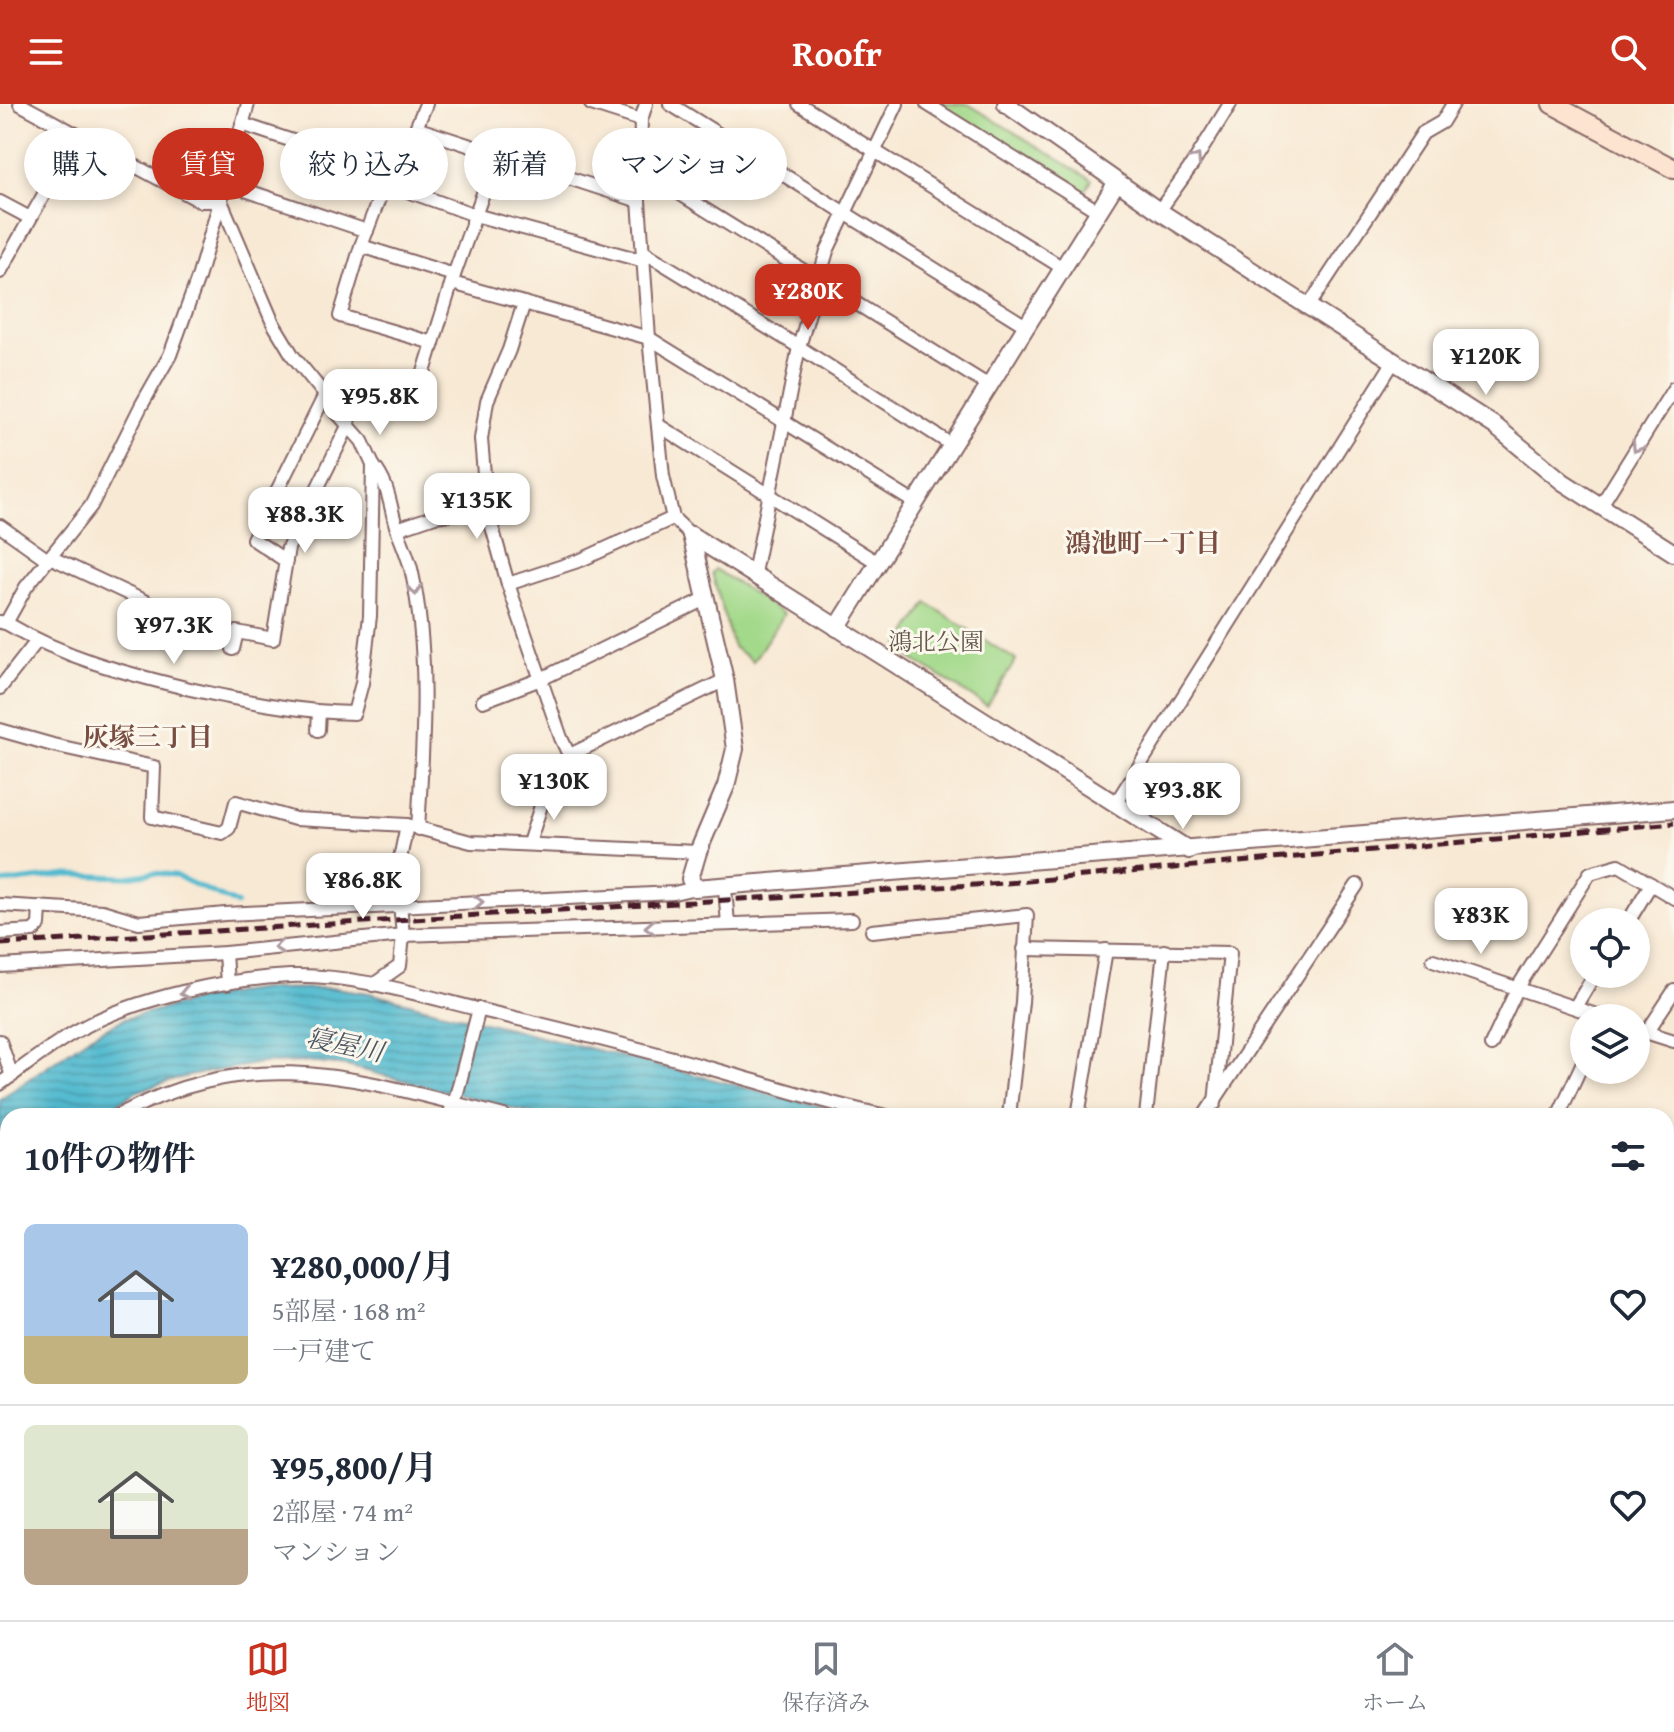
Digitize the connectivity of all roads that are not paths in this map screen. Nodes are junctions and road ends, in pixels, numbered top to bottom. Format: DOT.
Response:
graph roads {
  1 [pos="20,104"];
  2 [pos="248,104"];
  3 [pos="426,104"];
  4 [pos="591,104"];
  5 [pos="646,104"];
  6 [pos="670,104"];
  7 [pos="799,104"];
  8 [pos="897,104"];
  9 [pos="927,104"];
  10 [pos="1006,104"];
  11 [pos="1230,104"];
  12 [pos="1453,104"];
  13 [pos="1552,104"];
  14 [pos="641,120"];
  15 [pos="242,124"];
  16 [pos="63,128"];
  17 [pos="241,128"];
  18 [pos="416,128"];
  19 [pos="641,128"];
  20 [pos="280,138"];
  21 [pos="875,151"];
  22 [pos="136,167"];
  23 [pos="1674,169"];
  24 [pos="576,180"];
  25 [pos="1117,182"];
  26 [pos="264,196"];
  27 [pos="40,200"];
  28 [pos="379,200"];
  29 [pos="440,200"];
  30 [pos="480,200"];
  31 [pos="691,200"];
  32 [pos="221,201"];
  33 [pos="639,201"];
  34 [pos="0,202"];
  35 [pos="1098,211"];
  36 [pos="1159,211"];
  37 [pos="845,213"];
  38 [pos="475,215"];
  39 [pos="30,218"];
  40 [pos="367,231"];
  41 [pos="361,246"];
  42 [pos="644,256"];
  43 [pos="1063,268"];
  44 [pos="0,272"];
  45 [pos="819,278"];
  46 [pos="453,279"];
  47 [pos="524,303"];
  48 [pos="1308,307"];
  49 [pos="1026,326"];
  50 [pos="649,338"];
  51 [pos="433,343"];
  52 [pos="799,347"];
  53 [pos="1394,361"];
  54 [pos="365,381"];
  55 [pos="989,386"];
  56 [pos="1674,388"];
  57 [pos="325,395"];
  58 [pos="784,420"];
  59 [pos="349,424"];
  60 [pos="658,425"];
  61 [pos="952,445"];
  62 [pos="373,465"];
  63 [pos="770,494"];
  64 [pos="915,503"];
  65 [pos="1600,507"];
  66 [pos="487,509"];
  67 [pos="673,518"];
  68 [pos="0,526"];
  69 [pos="397,529"];
  70 [pos="691,535"];
  71 [pos="1674,553"];
  72 [pos="49,558"];
  73 [pos="286,561"];
  74 [pos="878,563"];
  75 [pos="754,573"];
  76 [pos="508,584"];
  77 [pos="705,599"];
  78 [pos="146,602"];
  79 [pos="3,622"];
  80 [pos="837,628"];
  81 [pos="37,641"];
  82 [pos="233,649"];
  83 [pos="541,679"];
  84 [pos="725,680"];
  85 [pos="0,688"];
  86 [pos="483,701"];
  87 [pos="319,712"];
  88 [pos="0,730"];
  89 [pos="318,730"];
  90 [pos="570,755"];
  91 [pos="577,772"];
  92 [pos="546,790"];
  93 [pos="1116,803"];
  94 [pos="1674,809"];
  95 [pos="412,827"];
  96 [pos="529,843"];
  97 [pos="1189,850"];
  98 [pos="698,852"];
  99 [pos="1651,884"];
  100 [pos="1357,885"];
  101 [pos="695,888"];
  102 [pos="725,888"];
  103 [pos="1674,898"];
  104 [pos="0,905"];
  105 [pos="400,906"];
  106 [pos="40,907"];
  107 [pos="1636,908"];
  108 [pos="852,920"];
  109 [pos="728,924"];
  110 [pos="872,931"];
  111 [pos="0,933"];
  112 [pos="403,935"];
  113 [pos="1024,949"];
  114 [pos="1106,950"];
  115 [pos="1164,951"];
  116 [pos="225,953"];
  117 [pos="1433,960"];
  118 [pos="0,966"];
  119 [pos="227,984"];
  120 [pos="373,985"];
  121 [pos="1518,987"];
  122 [pos="1674,991"];
  123 [pos="1570,1005"];
  124 [pos="478,1011"];
  125 [pos="1650,1019"];
  126 [pos="1650,1033"];
  127 [pos="0,1041"];
  128 [pos="1674,1041"];
  129 [pos="1491,1045"];
  130 [pos="12,1076"];
  131 [pos="0,1084"];
  132 [pos="1573,1084"];
  133 [pos="455,1100"];
  134 [pos="1215,1103"];
  135 [pos="132,1108"];
  136 [pos="452,1108"];
  137 [pos="480,1108"];
  138 [pos="846,1108"];
  139 [pos="1010,1108"];
  140 [pos="1079,1108"];
  141 [pos="1147,1108"];
  142 [pos="1211,1108"];
  143 [pos="1562,1108"];
  1 -- 16 [label="street"];
  2 -- 15 [label="street"];
  3 -- 18 [label="street"];
  4 -- 14 [label="street"];
  5 -- 14 [label="street"];
  6 -- 37 [label="street"];
  7 -- 21 [label="street"];
  8 -- 21 [label="street"];
  9 -- 35 [label="street"];
  10 -- 25 [label="street"];
  36 -- 11 [label="street, one-way"];
  12 -- 48 [label="street"];
  13 -- 23 [label="main road"];
  14 -- 19 [label="street"];
  15 -- 17 [label="street"];
  15 -- 20 [label="street"];
  21 -- 37 [label="street"];
  21 -- 43 [label="street"];
  22 -- 32 [label="street"];
  24 -- 33 [label="street"];
  25 -- 35 [label="street"];
  25 -- 36 [label="street"];
  26 -- 40 [label="street"];
  27 -- 39 [label="street"];
  28 -- 40 [label="street"];
  29 -- 38 [label="street"];
  30 -- 38 [label="street"];
  31 -- 45 [label="street"];
  32 -- 57 [label="street"];
  32 -- 72 [label="street"];
  33 -- 42 [label="street"];
  34 -- 39 [label="street"];
  35 -- 43 [label="street"];
  36 -- 48 [label="street"];
  37 -- 45 [label="street"];
  37 -- 49 [label="street"];
  38 -- 42 [label="street"];
  38 -- 46 [label="street"];
  39 -- 44 [label="street"];
  40 -- 41 [label="street"];
  41 -- 46 [label="street"];
  41 -- 51 [label="street"];
  42 -- 50 [label="street"];
  42 -- 52 [label="street"];
  43 -- 49 [label="street"];
  45 -- 52 [label="street"];
  45 -- 55 [label="street"];
  46 -- 47 [label="street"];
  46 -- 51 [label="street"];
  47 -- 50 [label="street"];
  47 -- 66 [label="street"];
  48 -- 53 [label="street"];
  49 -- 55 [label="street"];
  50 -- 58 [label="street"];
  50 -- 60 [label="street"];
  51 -- 54 [label="street"];
  52 -- 58 [label="street"];
  52 -- 61 [label="street"];
  53 -- 65 [label="street"];
  53 -- 93 [label="street"];
  55 -- 61 [label="street"];
  56 -- 65 [label="street, one-way"];
  57 -- 59 [label="street"];
  57 -- 73 [label="street"];
  58 -- 63 [label="street"];
  58 -- 64 [label="street"];
  59 -- 62 [label="street"];
  59 -- 73 [label="street"];
  60 -- 63 [label="street"];
  60 -- 67 [label="street"];
  61 -- 64 [label="street"];
  62 -- 69 [label="street"];
  62 -- 87 [label="street"];
  63 -- 74 [label="street"];
  63 -- 75 [label="street"];
  64 -- 74 [label="street"];
  65 -- 71 [label="street"];
  66 -- 69 [label="street"];
  66 -- 76 [label="street"];
  67 -- 70 [label="street"];
  67 -- 76 [label="street"];
  68 -- 72 [label="street"];
  69 -- 95 [label="street, one-way"];
  70 -- 75 [label="street"];
  70 -- 77 [label="street"];
  72 -- 78 [label="street"];
  72 -- 79 [label="street"];
  73 -- 82 [label="street"];
  74 -- 80 [label="street"];
  75 -- 80 [label="street"];
  76 -- 83 [label="street"];
  77 -- 83 [label="street"];
  77 -- 84 [label="street"];
  79 -- 81 [label="street"];
  80 -- 93 [label="street"];
  81 -- 85 [label="street"];
  81 -- 87 [label="street"];
  83 -- 86 [label="street"];
  83 -- 90 [label="street"];
  84 -- 90 [label="street"];
  84 -- 98 [label="street"];
  87 -- 89 [label="street"];
  88 -- 95 [label="street"];
  90 -- 91 [label="street"];
  92 -- 96 [label="street"];
  93 -- 97 [label="street"];
  94 -- 97 [label="street"];
  95 -- 96 [label="street"];
  95 -- 105 [label="street"];
  96 -- 98 [label="street"];
  97 -- 102 [label="street"];
  98 -- 101 [label="street"];
  99 -- 103 [label="street"];
  99 -- 107 [label="street"];
  99 -- 121 [label="street"];
  100 -- 134 [label="street"];
  101 -- 102 [label="street"];
  105 -- 101 [label="street, one-way"];
  102 -- 109 [label="street"];
  104 -- 106 [label="street"];
  105 -- 106 [label="street"];
  105 -- 112 [label="street"];
  106 -- 111 [label="street"];
  108 -- 109 [label="street"];
  109 -- 112 [label="street, one-way"];
  110 -- 113 [label="street"];
  112 -- 116 [label="street, one-way"];
  112 -- 120 [label="street"];
  113 -- 114 [label="street"];
  113 -- 139 [label="street"];
  114 -- 115 [label="street"];
  114 -- 140 [label="street"];
  115 -- 134 [label="street"];
  115 -- 141 [label="street"];
  116 -- 118 [label="street"];
  116 -- 119 [label="street"];
  117 -- 121 [label="street"];
  119 -- 120 [label="street"];
  119 -- 130 [label="street, one-way"];
  120 -- 124 [label="street"];
  121 -- 123 [label="street"];
  121 -- 129 [label="street"];
  122 -- 125 [label="street"];
  124 -- 133 [label="street"];
  124 -- 138 [label="street"];
  126 -- 128 [label="street"];
  127 -- 130 [label="street"];
  130 -- 131 [label="street"];
  132 -- 143 [label="street"];
  133 -- 135 [label="street"];
  133 -- 136 [label="street"];
  133 -- 137 [label="street"];
  134 -- 142 [label="street"];
}
